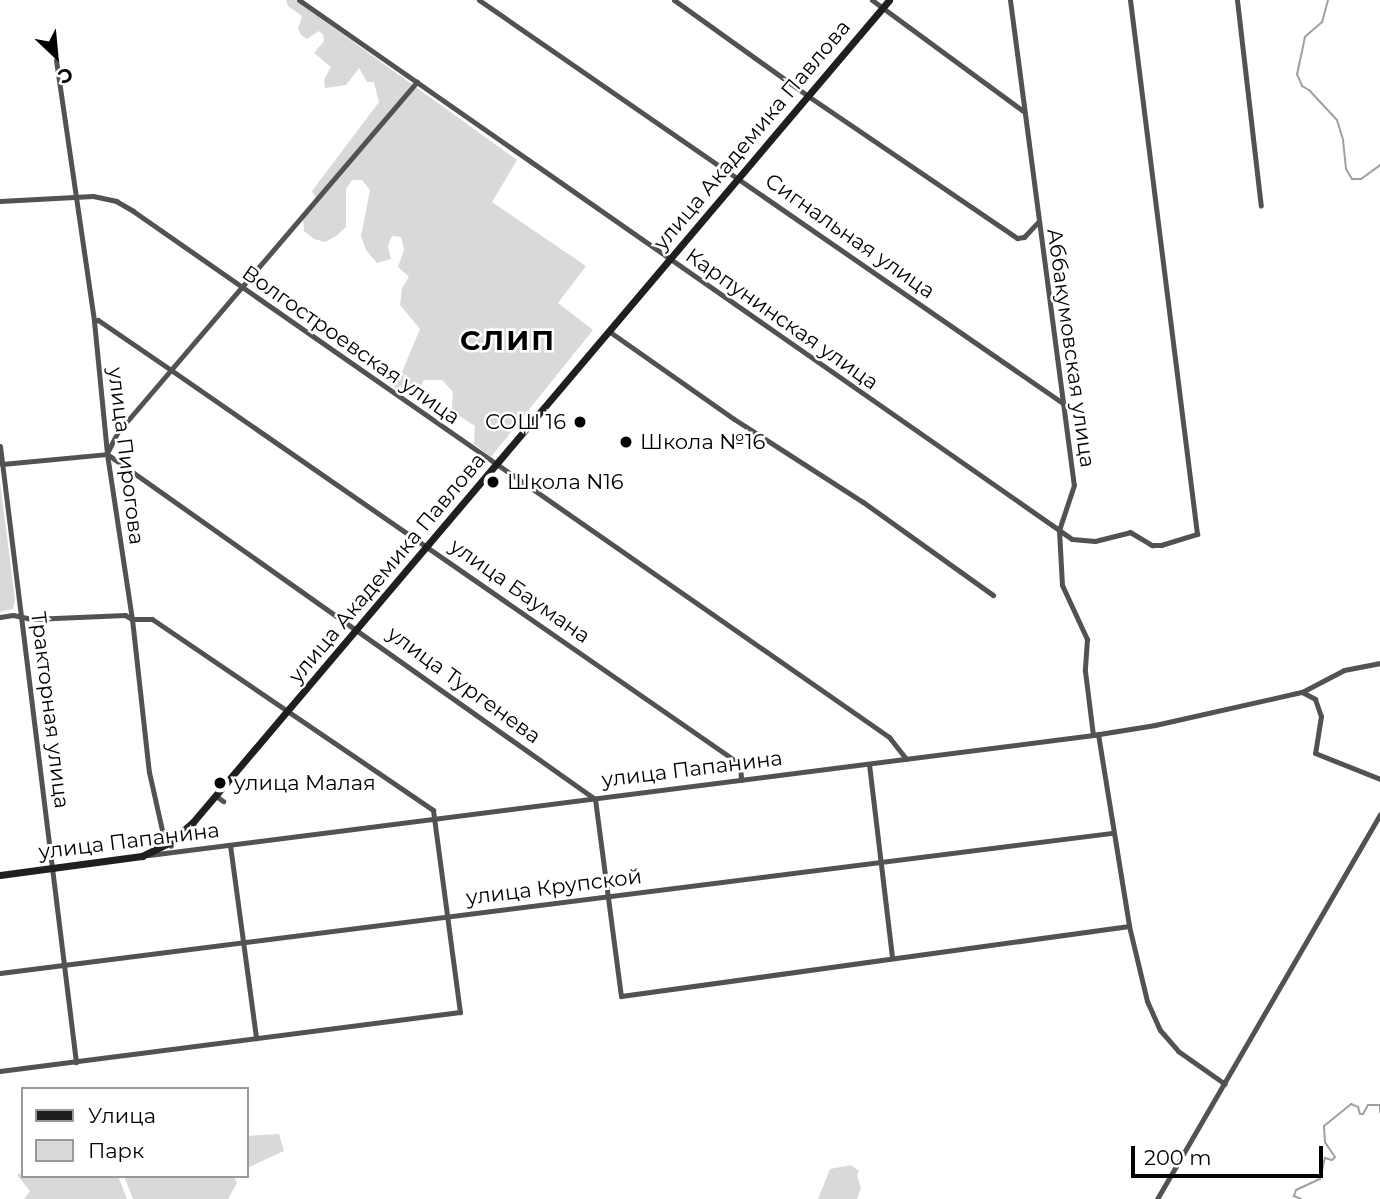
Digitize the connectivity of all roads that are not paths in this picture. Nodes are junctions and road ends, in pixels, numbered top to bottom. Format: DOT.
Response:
graph roads {
  1 [pos="299,0"];
  2 [pos="479,0"];
  3 [pos="674,0"];
  4 [pos="872,0"];
  5 [pos="889,0"];
  6 [pos="1010,0"];
  7 [pos="1130,0"];
  8 [pos="1237,0"];
  9 [pos="883,8"];
  10 [pos="56,61"];
  11 [pos="417,82"];
  12 [pos="808,96"];
  13 [pos="1023,111"];
  14 [pos="739,178"];
  15 [pos="77,195"];
  16 [pos="0,201"];
  17 [pos="1261,206"];
  18 [pos="1038,222"];
  19 [pos="670,260"];
  20 [pos="240,288"];
  21 [pos="93,321"];
  22 [pos="610,332"];
  23 [pos="171,370"];
  24 [pos="1064,404"];
  25 [pos="0,446"];
  26 [pos="107,454"];
  27 [pos="2,464"];
  28 [pos="497,465"];
  29 [pos="2,474"];
  30 [pos="1059,530"];
  31 [pos="428,547"];
  32 [pos="993,595"];
  33 [pos="0,617"];
  34 [pos="22,617"];
  35 [pos="132,619"];
  36 [pos="359,629"];
  37 [pos="1380,663"];
  38 [pos="1302,692"];
  39 [pos="288,712"];
  40 [pos="1096,734"];
  41 [pos="906,759"];
  42 [pos="869,764"];
  43 [pos="1380,779"];
  44 [pos="741,780"];
  45 [pos="595,799"];
  46 [pos="1380,814"];
  47 [pos="435,819"];
  48 [pos="1112,833"];
  49 [pos="169,844"];
  50 [pos="230,845"];
  51 [pos="174,852"];
  52 [pos="142,856"];
  53 [pos="881,862"];
  54 [pos="54,868"];
  55 [pos="0,875"];
  56 [pos="608,896"];
  57 [pos="448,916"];
  58 [pos="1129,926"];
  59 [pos="244,944"];
  60 [pos="892,958"];
  61 [pos="65,964"];
  62 [pos="0,973"];
  63 [pos="256,1038"];
  64 [pos="76,1062"];
  65 [pos="0,1071"];
  66 [pos="1225,1084"];
  67 [pos="1157,1199"];
  1 -- 11 [label="street, Карпунинская улица"];
  2 -- 14 [label="street, Сигнальная улица"];
  3 -- 12 [label="street"];
  4 -- 9 [label="street"];
  5 -- 9 [label="street, улица Академика Павлова"];
  6 -- 13 [label="street, Аббакумовская улица"];
  7 -- 30 [label="street, Карпунинская улица"];
  8 -- 17 [label="street"];
  9 -- 12 [label="street, улица Академика Павлова"];
  9 -- 13 [label="street"];
  10 -- 15 [label="street, улица Пирогова"];
  11 -- 19 [label="street, Карпунинская улица"];
  11 -- 20 [label="street"];
  12 -- 14 [label="street, улица Академика Павлова"];
  12 -- 18 [label="street"];
  13 -- 18 [label="street, Аббакумовская улица"];
  14 -- 19 [label="street, улица Академика Павлова"];
  14 -- 24 [label="street, Сигнальная улица"];
  15 -- 16 [label="street, Волгостроевская улица"];
  15 -- 20 [label="street, Волгостроевская улица"];
  15 -- 21 [label="street, улица Пирогова"];
  18 -- 24 [label="street, Аббакумовская улица"];
  19 -- 22 [label="street, улица Академика Павлова"];
  19 -- 30 [label="street, Карпунинская улица"];
  20 -- 23 [label="street"];
  20 -- 28 [label="street, Волгостроевская улица"];
  21 -- 23 [label="street, улица Баумана"];
  21 -- 26 [label="street, улица Пирогова"];
  22 -- 28 [label="street, улица Академика Павлова"];
  22 -- 32 [label="street"];
  23 -- 26 [label="street"];
  23 -- 31 [label="street, улица Баумана"];
  24 -- 30 [label="street, Аббакумовская улица"];
  25 -- 27 [label="street, Тракторная улица"];
  26 -- 27 [label="street"];
  26 -- 35 [label="street, улица Пирогова"];
  26 -- 36 [label="street, улица Тургенева"];
  27 -- 29 [label="street, Тракторная улица"];
  28 -- 31 [label="street, улица Академика Павлова"];
  28 -- 41 [label="street, Волгостроевская улица"];
  29 -- 34 [label="street, Тракторная улица"];
  30 -- 40 [label="street, Аббакумовская улица"];
  31 -- 36 [label="street, улица Академика Павлова"];
  31 -- 44 [label="street, улица Баумана"];
  33 -- 34 [label="street"];
  34 -- 35 [label="street"];
  34 -- 54 [label="street, Тракторная улица"];
  35 -- 39 [label="street"];
  35 -- 49 [label="street, улица Пирогова"];
  36 -- 39 [label="street, улица Академика Павлова"];
  36 -- 45 [label="street, улица Тургенева"];
  37 -- 38 [label="street, улица Папанина"];
  38 -- 40 [label="street, улица Папанина"];
  38 -- 43 [label="street"];
  39 -- 47 [label="street"];
  39 -- 49 [label="street, улица Академика Павлова"];
  40 -- 41 [label="street, улица Папанина"];
  40 -- 48 [label="street, Аббакумовская улица"];
  41 -- 42 [label="street, улица Папанина"];
  42 -- 44 [label="street, улица Папанина"];
  42 -- 53 [label="street"];
  44 -- 45 [label="street, улица Папанина"];
  45 -- 47 [label="street, улица Папанина"];
  45 -- 56 [label="street"];
  46 -- 66 [label="street"];
  47 -- 50 [label="street, улица Папанина"];
  47 -- 57 [label="street"];
  48 -- 53 [label="street, улица Крупской"];
  48 -- 58 [label="street, Аббакумовская улица"];
  49 -- 51 [label="street, улица Пирогова"];
  49 -- 52 [label="street, улица Академика Павлова"];
  50 -- 51 [label="street, улица Папанина"];
  50 -- 59 [label="street"];
  51 -- 52 [label="street, улица Папанина"];
  52 -- 54 [label="street, улица Папанина"];
  53 -- 56 [label="street, улица Крупской"];
  53 -- 60 [label="street"];
  54 -- 55 [label="street, улица Папанина"];
  54 -- 61 [label="street, Тракторная улица"];
  56 -- 57 [label="street, улица Крупской"];
  56 -- 60 [label="street"];
  57 -- 59 [label="street, улица Крупской"];
  57 -- 63 [label="street"];
  58 -- 60 [label="street"];
  58 -- 66 [label="street, Аббакумовская улица"];
  59 -- 61 [label="street, улица Крупской"];
  59 -- 63 [label="street"];
  61 -- 62 [label="street, улица Крупской"];
  61 -- 64 [label="street, Тракторная улица"];
  63 -- 64 [label="street"];
  64 -- 65 [label="street"];
  66 -- 67 [label="street"];
}
